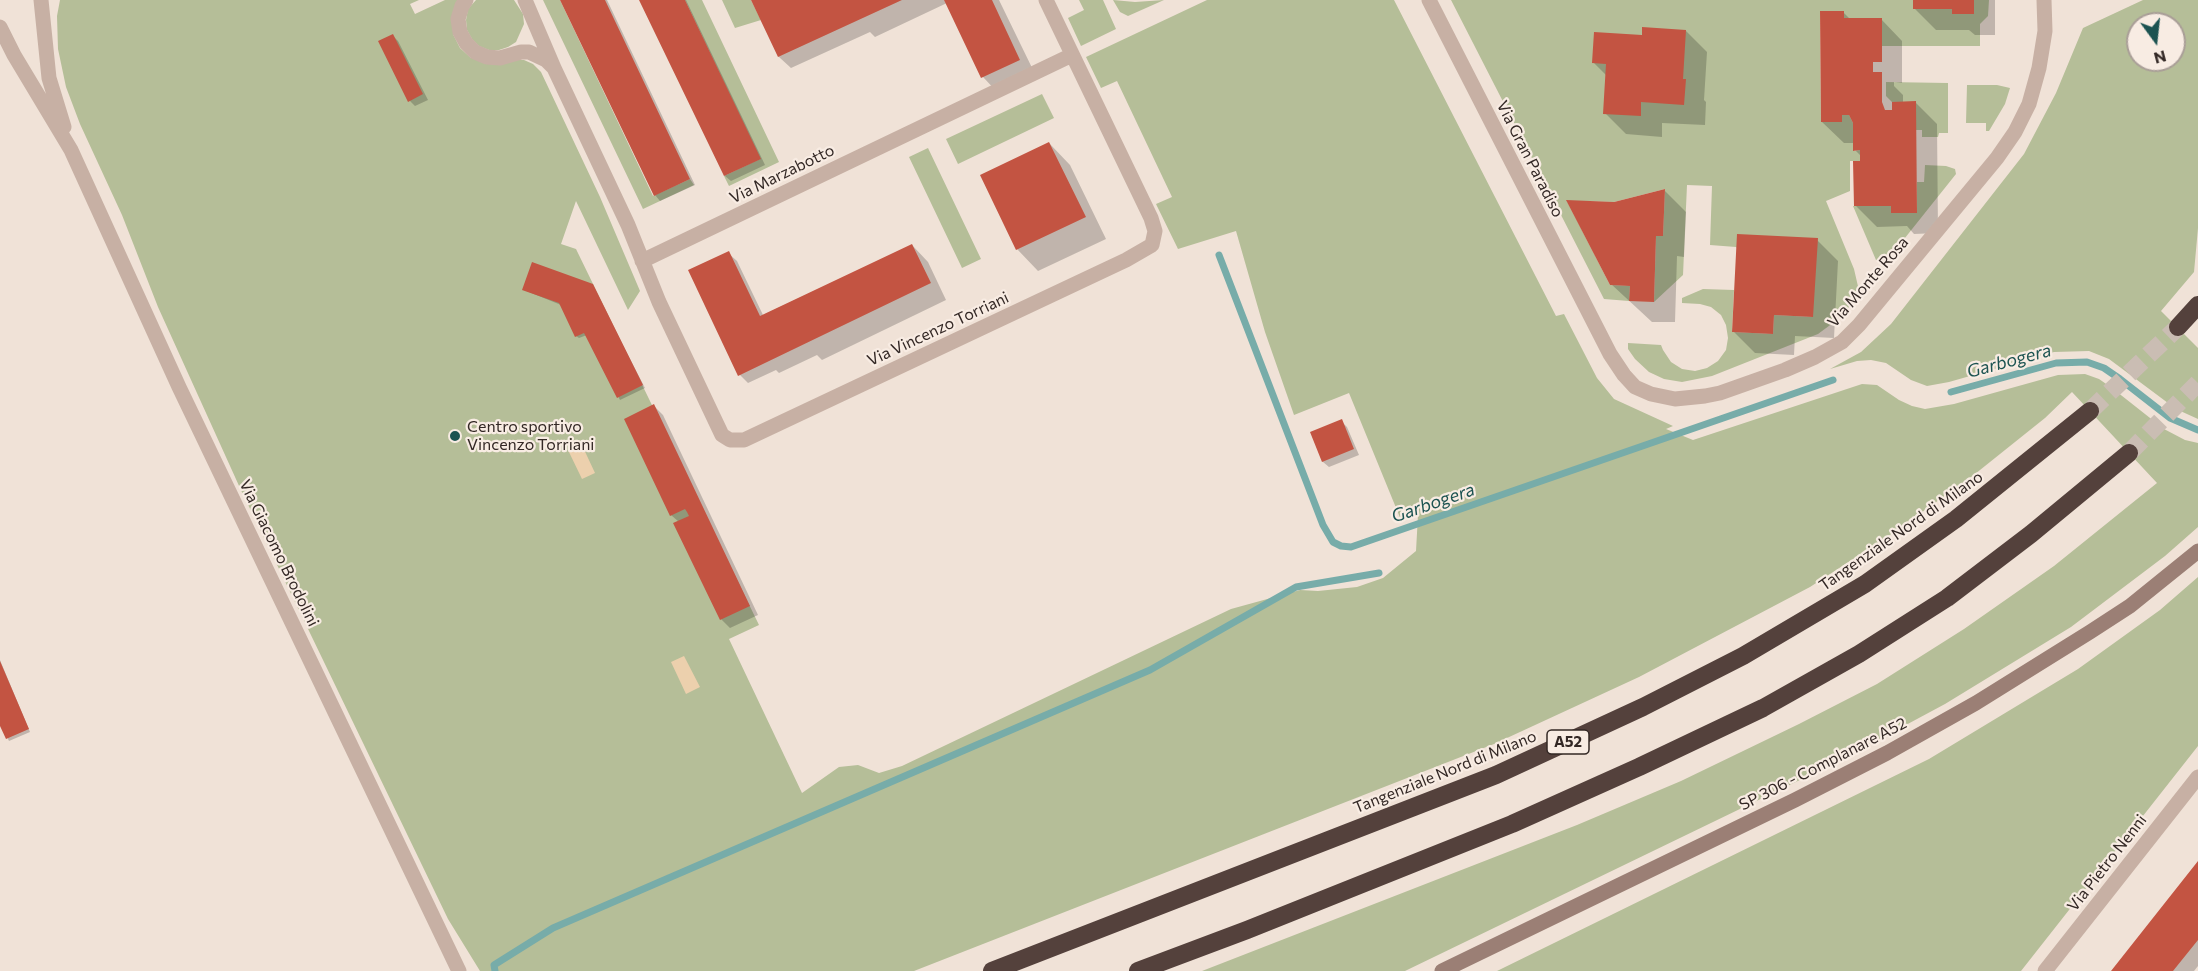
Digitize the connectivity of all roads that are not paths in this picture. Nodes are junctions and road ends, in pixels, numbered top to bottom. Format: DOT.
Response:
graph roads {
  1 [pos="41,0"];
  2 [pos="466,0"];
  3 [pos="525,0"];
  4 [pos="1046,0"];
  5 [pos="1429,0"];
  6 [pos="2044,0"];
  7 [pos="0,27"];
  8 [pos="1072,55"];
  9 [pos="554,68"];
  10 [pos="71,150"];
  11 [pos="642,261"];
  12 [pos="2198,305"];
  13 [pos="2178,327"];
  14 [pos="1600,334"];
  15 [pos="2090,411"];
  16 [pos="2129,453"];
  17 [pos="2198,551"];
  18 [pos="2198,777"];
  19 [pos="459,971"];
  20 [pos="992,971"];
  21 [pos="1138,971"];
  22 [pos="1442,971"];
  23 [pos="2045,971"];
  1 -- 10 [label="street, Via Giacomo Brodolini"];
  2 -- 9 [label="street"];
  3 -- 9 [label="street"];
  4 -- 8 [label="street"];
  5 -- 14 [label="street, Via Gran Paradiso"];
  6 -- 14 [label="street, Via Monte Rosa"];
  7 -- 10 [label="street, Via Giacomo Brodolini"];
  8 -- 11 [label="street, Via Marzabotto"];
  8 -- 11 [label="street, Via Vincenzo Torriani"];
  9 -- 11 [label="street"];
  10 -- 19 [label="street, Via Giacomo Brodolini"];
  12 -- 13 [label="highway"];
  15 -- 20 [label="highway, Tangenziale Nord di Milano / A52"];
  16 -- 21 [label="highway"];
  17 -- 22 [label="main road, SP 306 - Complanare A52"];
  18 -- 23 [label="street, Via Pietro Nenni"];
}
